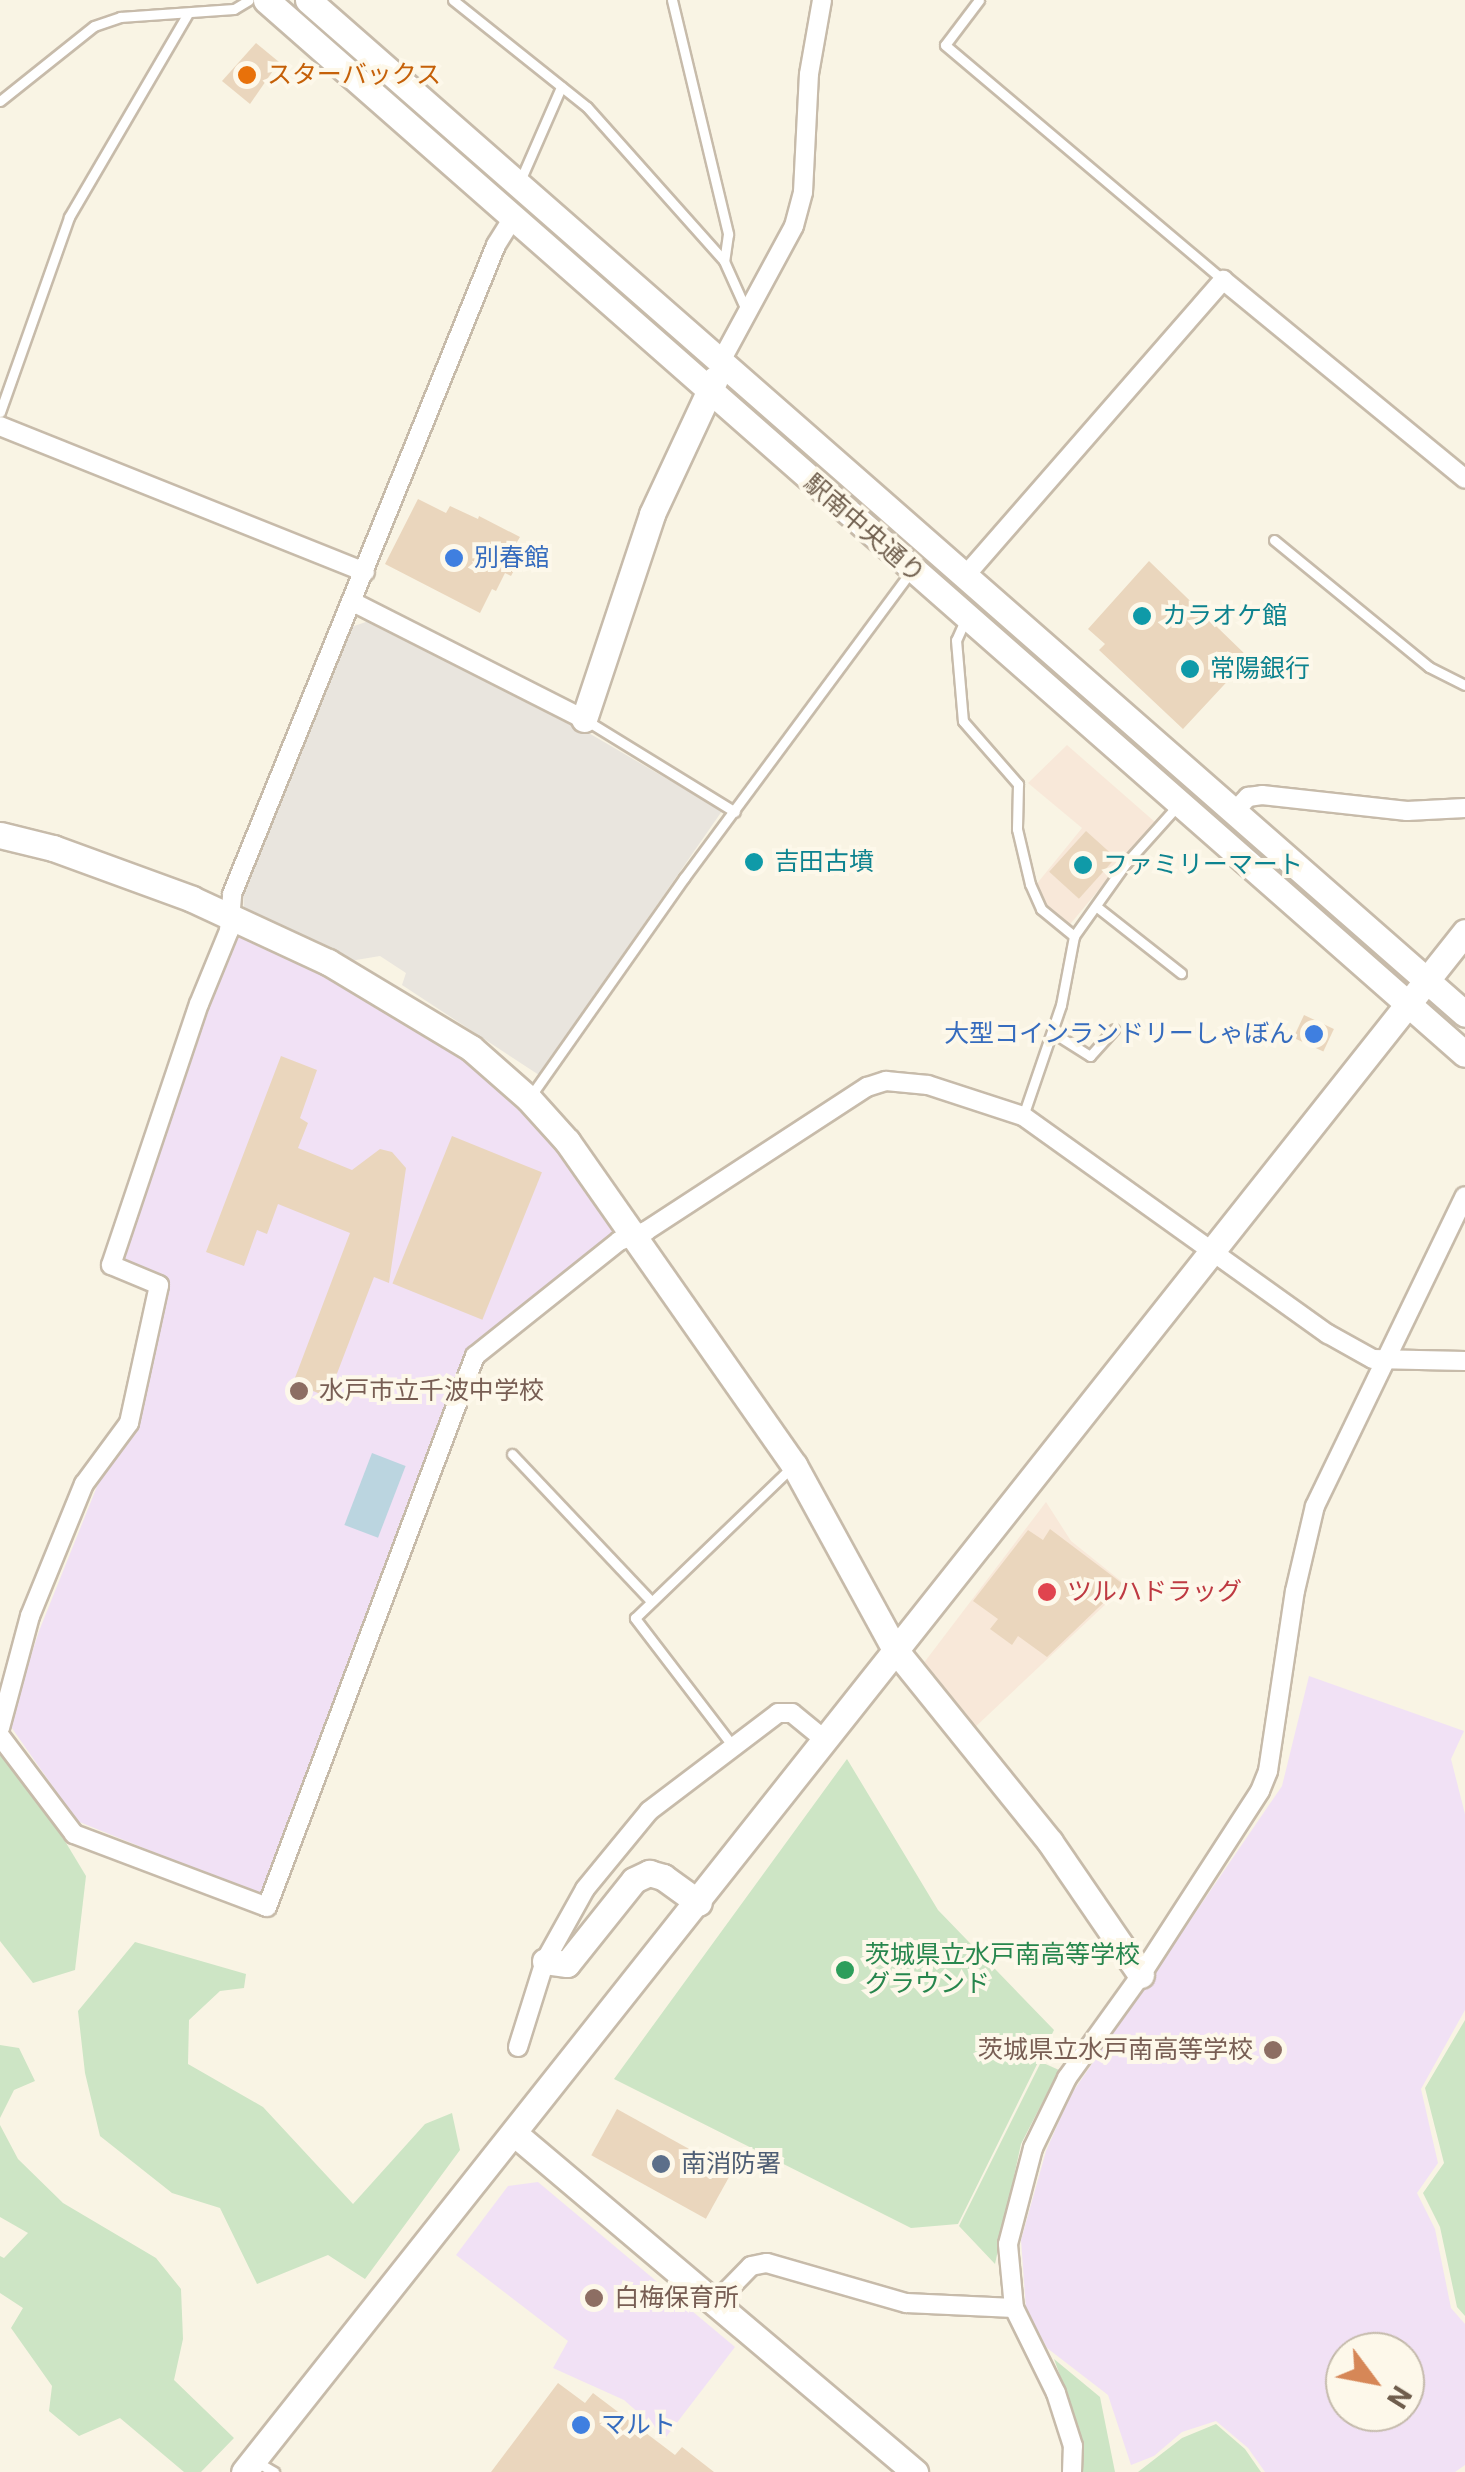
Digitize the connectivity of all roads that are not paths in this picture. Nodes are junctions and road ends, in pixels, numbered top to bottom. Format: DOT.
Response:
graph roads {
  1 [pos="249,0"];
  2 [pos="266,0"];
  3 [pos="308,0"];
  4 [pos="453,0"];
  5 [pos="672,0"];
  6 [pos="822,0"];
  7 [pos="979,0"];
  8 [pos="187,15"];
  9 [pos="560,87"];
  10 [pos="0,100"];
  11 [pos="520,182"];
  12 [pos="512,219"];
  13 [pos="724,261"];
  14 [pos="1223,280"];
  15 [pos="747,313"];
  16 [pos="721,361"];
  17 [pos="710,394"];
  18 [pos="0,412"];
  19 [pos="0,426"];
  20 [pos="1465,479"];
  21 [pos="1274,540"];
  22 [pos="911,570"];
  23 [pos="365,572"];
  24 [pos="965,576"];
  25 [pos="353,602"];
  26 [pos="966,618"];
  27 [pos="1465,685"];
  28 [pos="584,719"];
  29 [pos="1179,804"];
  30 [pos="1465,808"];
  31 [pos="735,812"];
  32 [pos="1234,812"];
  33 [pos="0,835"];
  34 [pos="1096,907"];
  35 [pos="228,914"];
  36 [pos="1465,932"];
  37 [pos="1074,936"];
  38 [pos="1181,973"];
  39 [pos="1426,980"];
  40 [pos="1407,1004"];
  41 [pos="1465,1014"];
  42 [pos="1114,1029"];
  43 [pos="1052,1032"];
  44 [pos="1465,1054"];
  45 [pos="529,1099"];
  46 [pos="1023,1116"];
  47 [pos="1465,1196"];
  48 [pos="632,1235"];
  49 [pos="1214,1250"];
  50 [pos="1386,1361"];
  51 [pos="1465,1361"];
  52 [pos="512,1454"];
  53 [pos="794,1465"];
  54 [pos="651,1601"];
  55 [pos="896,1651"];
  56 [pos="0,1728"];
  57 [pos="0,1736"];
  58 [pos="825,1740"];
  59 [pos="732,1744"];
  60 [pos="699,1904"];
  61 [pos="545,1961"];
  62 [pos="1141,1975"];
  63 [pos="518,2048"];
  64 [pos="516,2134"];
  65 [pos="716,2302"];
  66 [pos="1014,2308"];
  67 [pos="257,2468"];
  68 [pos="915,2472"];
  69 [pos="1072,2472"];
  1 -- 8 [label="lane"];
  2 -- 12 [label="street, 駅南中央通り"];
  3 -- 11 [label="street, 駅南中央通り"];
  4 -- 9 [label="lane"];
  5 -- 13 [label="lane"];
  6 -- 15 [label="street"];
  7 -- 14 [label="lane"];
  8 -- 10 [label="lane"];
  8 -- 18 [label="lane"];
  9 -- 11 [label="lane"];
  9 -- 13 [label="lane"];
  11 -- 16 [label="street, 駅南中央通り"];
  12 -- 17 [label="street, 駅南中央通り"];
  12 -- 23 [label="street"];
  13 -- 15 [label="lane"];
  14 -- 20 [label="street"];
  14 -- 24 [label="street"];
  15 -- 16 [label="street"];
  16 -- 17 [label="street"];
  16 -- 24 [label="street, 駅南中央通り"];
  17 -- 22 [label="street, 駅南中央通り"];
  17 -- 28 [label="street"];
  19 -- 23 [label="street"];
  21 -- 27 [label="lane"];
  22 -- 26 [label="street, 駅南中央通り"];
  22 -- 31 [label="lane"];
  23 -- 25 [label="street"];
  24 -- 32 [label="street, 駅南中央通り"];
  25 -- 28 [label="street"];
  25 -- 35 [label="street"];
  26 -- 29 [label="street, 駅南中央通り"];
  26 -- 37 [label="lane"];
  28 -- 31 [label="lane"];
  29 -- 34 [label="lane"];
  29 -- 40 [label="street, 駅南中央通り"];
  30 -- 32 [label="street"];
  31 -- 45 [label="lane"];
  32 -- 39 [label="street, 駅南中央通り"];
  33 -- 35 [label="street"];
  34 -- 37 [label="lane"];
  34 -- 38 [label="lane"];
  35 -- 45 [label="street"];
  35 -- 56 [label="street"];
  36 -- 39 [label="street"];
  37 -- 43 [label="lane"];
  39 -- 40 [label="street"];
  39 -- 41 [label="street, 駅南中央通り"];
  40 -- 44 [label="street, 駅南中央通り"];
  40 -- 49 [label="street"];
  42 -- 43 [label="lane"];
  43 -- 46 [label="lane"];
  45 -- 48 [label="street"];
  46 -- 48 [label="street"];
  46 -- 49 [label="street"];
  47 -- 50 [label="street"];
  48 -- 53 [label="street"];
  48 -- 57 [label="street"];
  49 -- 50 [label="street"];
  49 -- 55 [label="street"];
  50 -- 51 [label="street"];
  50 -- 62 [label="street"];
  52 -- 54 [label="lane"];
  53 -- 54 [label="lane"];
  53 -- 55 [label="street"];
  54 -- 59 [label="lane"];
  55 -- 58 [label="street"];
  55 -- 62 [label="street"];
  58 -- 59 [label="street"];
  58 -- 60 [label="street"];
  59 -- 61 [label="street"];
  60 -- 61 [label="street"];
  60 -- 64 [label="street"];
  61 -- 63 [label="street"];
  62 -- 66 [label="street"];
  64 -- 65 [label="street"];
  64 -- 67 [label="street"];
  65 -- 66 [label="street"];
  65 -- 68 [label="street"];
  66 -- 69 [label="street"];
}
